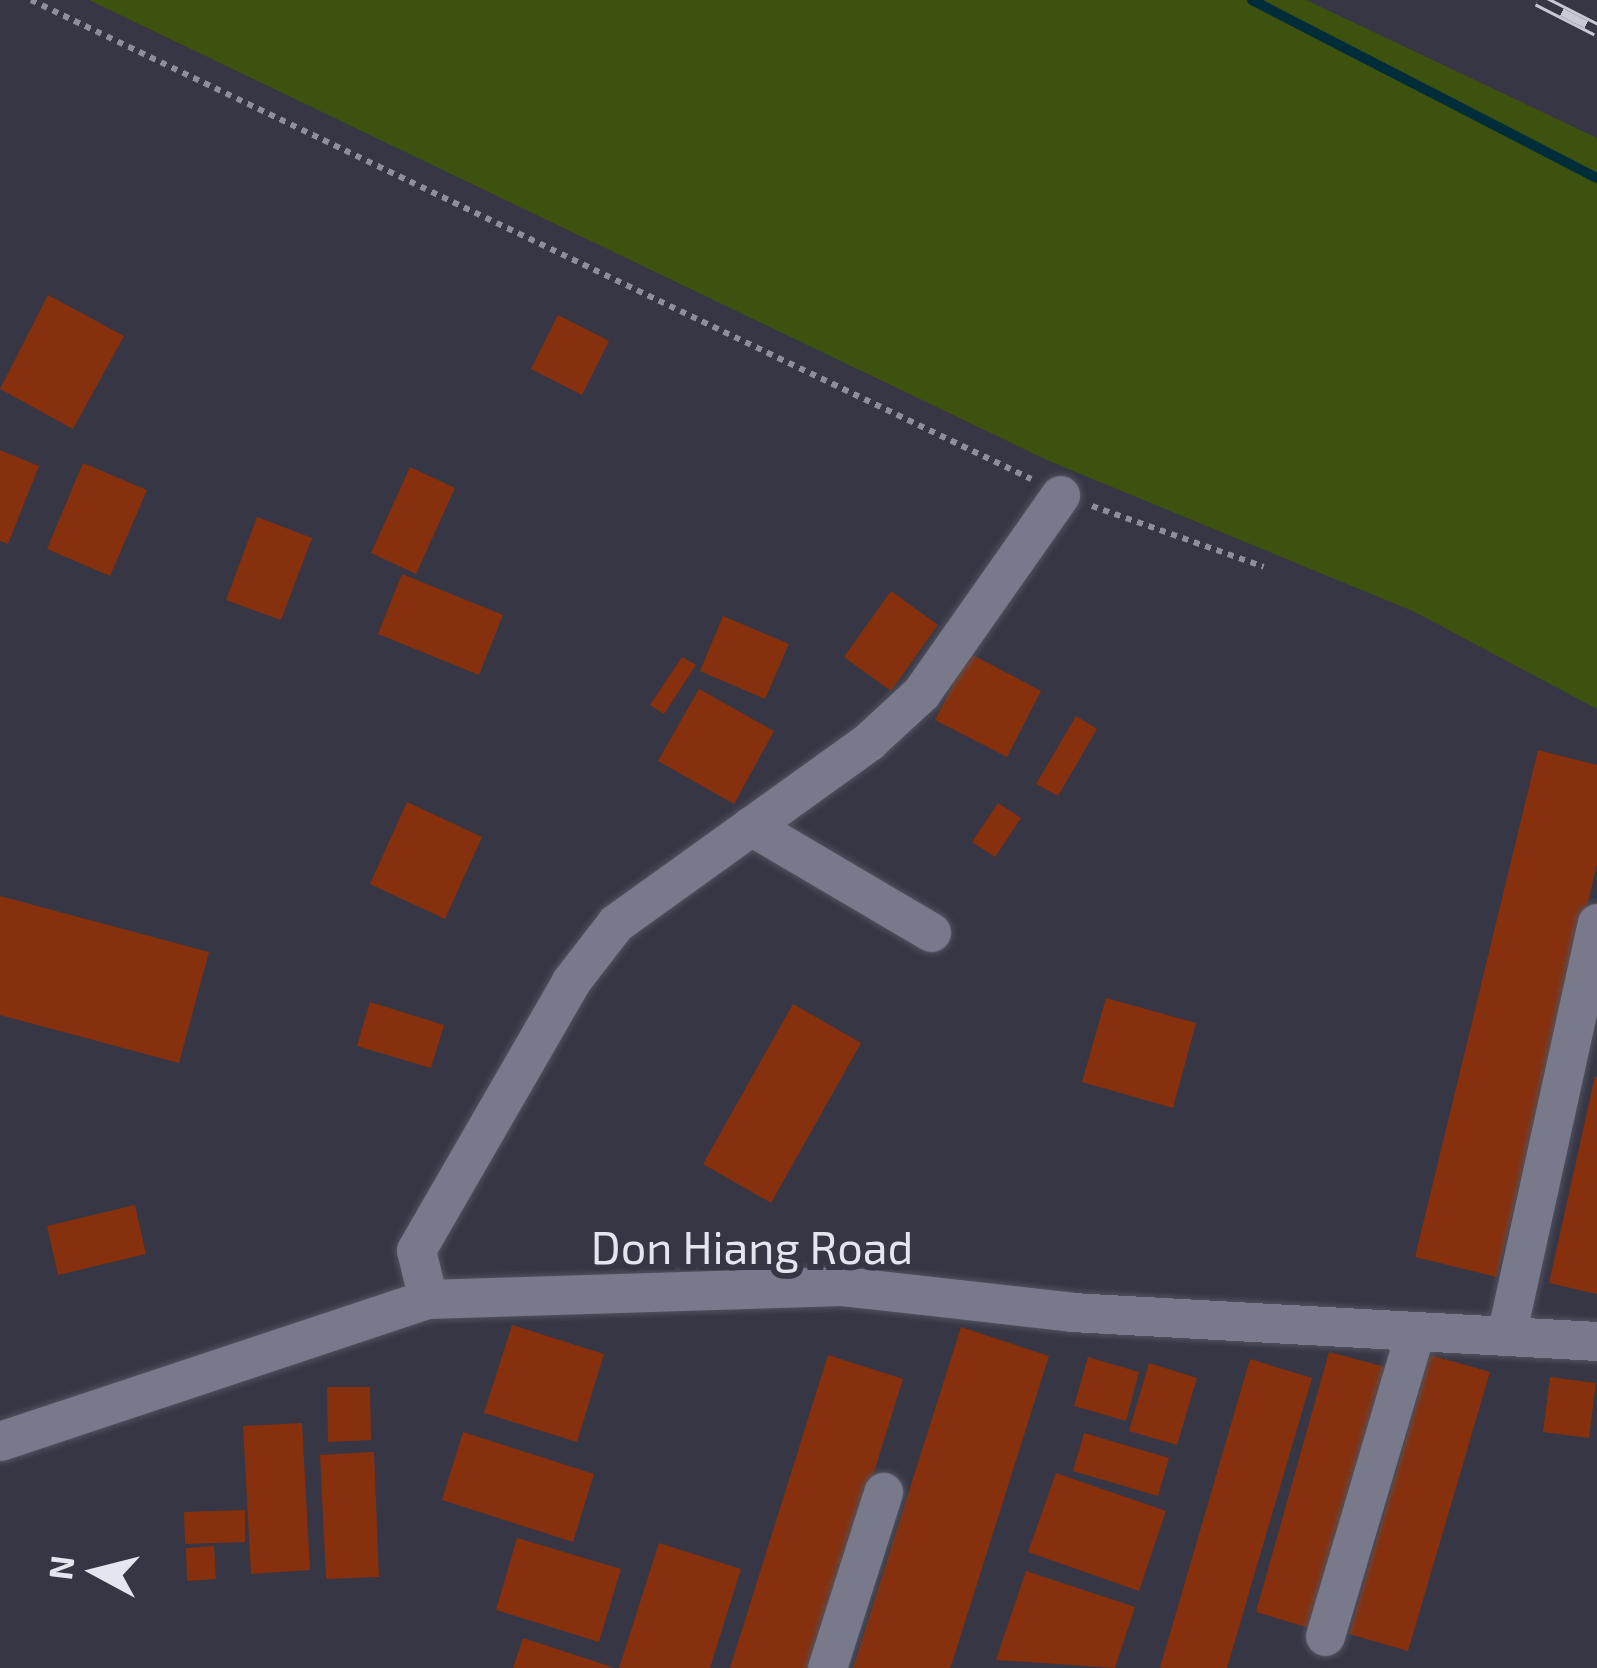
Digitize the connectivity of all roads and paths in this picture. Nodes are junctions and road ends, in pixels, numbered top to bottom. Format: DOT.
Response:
graph roads {
  1 [pos="31,0"];
  2 [pos="1060,495"];
  3 [pos="1264,567"];
  4 [pos="751,826"];
  5 [pos="1597,922"];
  6 [pos="931,932"];
  7 [pos="428,1299"];
  8 [pos="1415,1333"];
  9 [pos="1506,1336"];
  10 [pos="1597,1340"];
  11 [pos="0,1441"];
  12 [pos="883,1492"];
  13 [pos="1325,1636"];
  14 [pos="827,1668"];
  1 -- 2 [label="path"];
  2 -- 3 [label="path"];
  2 -- 4 [label="street"];
  4 -- 6 [label="street"];
  4 -- 7 [label="street"];
  5 -- 9 [label="street"];
  7 -- 8 [label="street, Don Hiang Road"];
  7 -- 11 [label="street, Don Hiang Road"];
  8 -- 9 [label="street, Don Hiang Road"];
  8 -- 13 [label="street"];
  9 -- 10 [label="street, Don Hiang Road"];
  12 -- 14 [label="street"];
}
